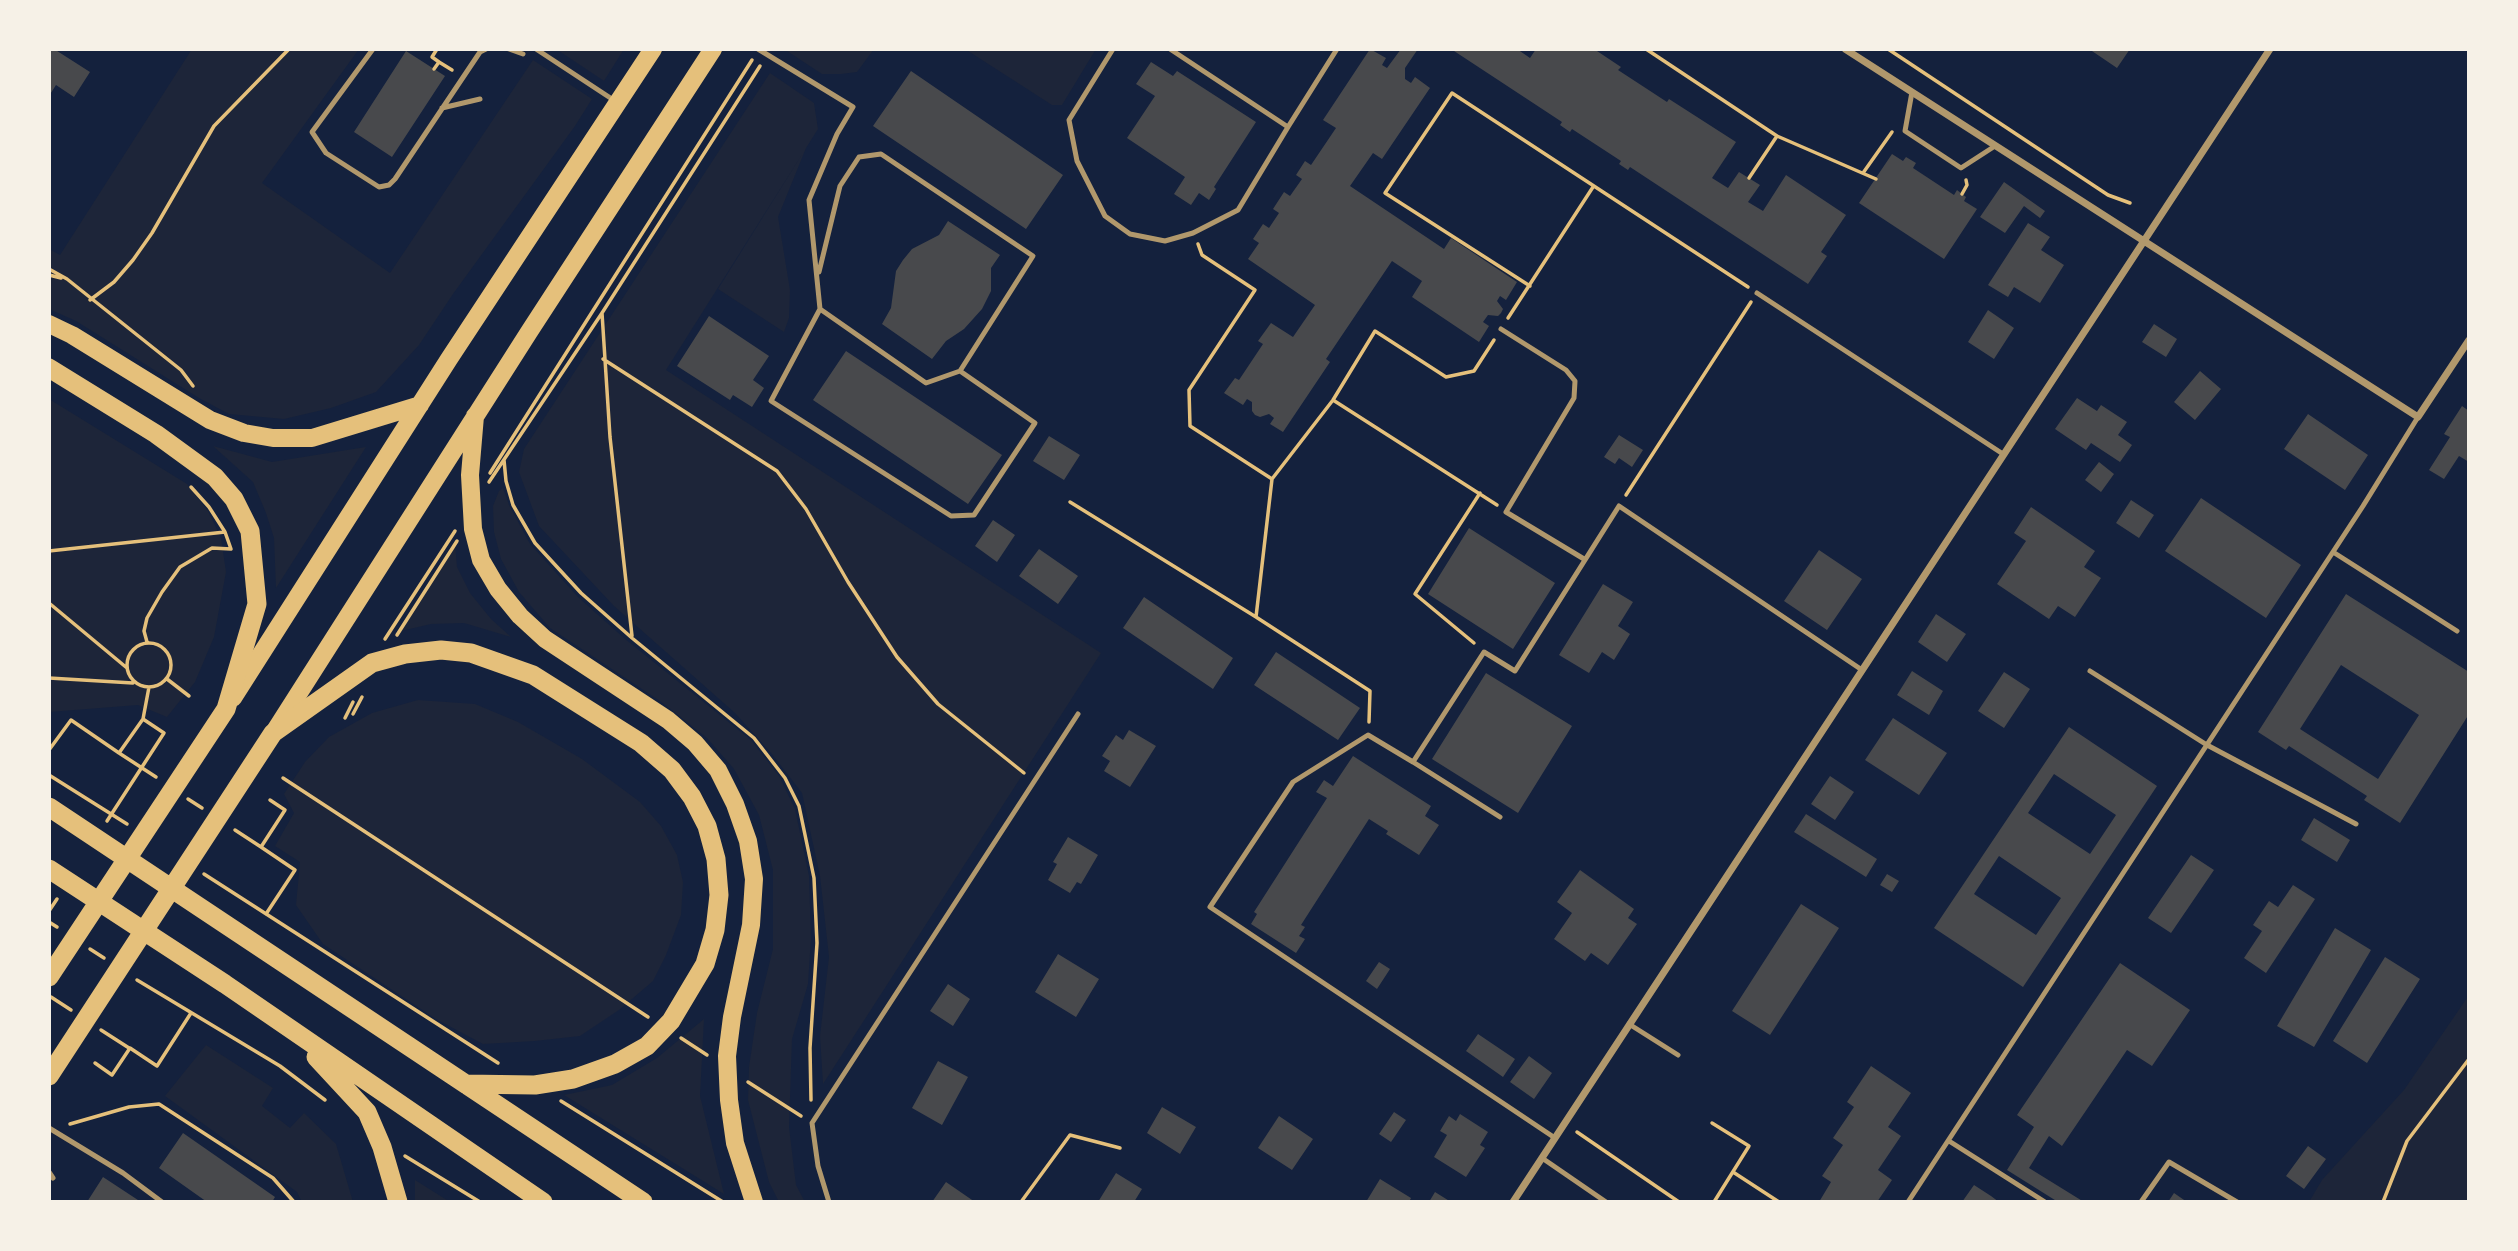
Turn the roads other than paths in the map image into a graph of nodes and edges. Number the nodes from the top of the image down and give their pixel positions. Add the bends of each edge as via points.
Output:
1 (373, 49) edge
2 (486, 49) edge
3 (509, 49) edge
4 (536, 49) edge
5 (653, 49) edge
6 (713, 49) edge
7 (758, 49) edge
8 (1113, 49) edge
9 (1170, 49) edge
10 (1337, 49) edge
11 (1845, 49) edge
12 (2270, 49) edge
13 (523, 54) dead end
14 (1912, 92) junction
15 (480, 99) dead end
16 (618, 102) junction
17 (442, 108) junction
18 (1289, 127) junction
19 (1995, 146) junction
20 (2144, 242) junction
21 (818, 277) junction
22 (1757, 293) road end
23 (820, 309) junction
24 (49, 324) edge
25 (1502, 328) road end
26 (2469, 340) edge
27 (49, 368) edge
28 (960, 371) junction
29 (420, 405) junction
30 (475, 416) junction
31 (2418, 417) junction
32 (2003, 454) junction
33 (2333, 552) junction
34 (1584, 559) junction
35 (2457, 631) dead end
36 (1862, 670) junction
37 (2090, 671) dead end
38 (226, 709) junction
39 (1078, 714) dead end
40 (273, 733) junction
41 (2207, 745) junction
42 (1413, 762) junction
43 (49, 807) edge
44 (1500, 817) dead end
45 (2356, 824) dead end
46 (49, 869) edge
47 (49, 977) edge
48 (272, 1016) junction
49 (1629, 1024) junction
50 (1678, 1055) dead end
51 (49, 1076) edge
52 (465, 1084) junction
53 (50, 1129) edge
54 (1555, 1138) junction
55 (1949, 1141) junction
56 (1542, 1158) junction
57 (162, 1202) edge
58 (398, 1202) edge
59 (543, 1202) edge
60 (643, 1202) edge
61 (754, 1202) edge
62 (829, 1202) edge
63 (1513, 1202) edge
64 (1606, 1202) edge
65 (1909, 1202) edge
66 (2045, 1202) edge
67 (2141, 1202) edge
68 (2237, 1202) edge

1 - 17 lane via 312,132 326,153 374,185 389,185
2 - 17 lane
3 - 13 lane
4 - 16 lane
5 - 16 main road
6 - 30 main road
7 - 21 lane via 853,107 809,200
8 - 18 lane via 1069,120 1077,161 1105,216 1130,234 1165,241 1193,233 1238,210
9 - 18 lane
10 - 18 lane
11 - 14 street
12 - 20 street
14 - 19 street
14 - 19 lane via 1905,131 1961,168
15 - 17 lane
16 - 29 main road
19 - 20 street
20 - 31 street
20 - 32 street
21 - 23 lane
21 - 28 lane via 840,186 859,157 881,154 1034,256
22 - 32 lane
23 - 28 lane via 926,383
23 - 28 lane via 771,401 951,516 974,515 1035,423
24 - 29 main road via 210,421 244,433 312,438
25 - 34 lane via 1566,370 1575,381 1574,398 1506,512
26 - 31 street
27 - 38 highway via 156,434 215,477 234,499 250,531 257,604
29 - 38 main road
30 - 40 main road
30 - 61 main road via 472,512 481,560 498,589 545,639 668,720 695,743 736,804 754,879 751,925 729,1043 729,1100 735,1143
31 - 33 lane
32 - 36 street
33 - 35 lane
33 - 41 lane
34 - 36 lane via 1619,506
34 - 42 lane via 1515,671 1485,652
36 - 49 street
37 - 41 lane
38 - 47 highway
39 - 62 lane via 811,1123
40 - 51 highway
40 - 52 highway via 381,653 471,653 533,675 641,743 672,770 692,797 707,826 719,895 705,964 671,1021 647,1046 573,1079 535,1085
41 - 45 lane
41 - 55 lane
42 - 44 lane
42 - 54 lane via 1368,735 1293,782 1210,907
43 - 52 highway
46 - 48 highway
48 - 58 highway via 367,1112
48 - 59 highway
49 - 50 lane
49 - 54 street
52 - 60 highway
53 - 57 lane
54 - 56 street
55 - 65 lane
55 - 66 lane
56 - 63 street
56 - 64 lane
67 - 68 lane via 2169,1162

